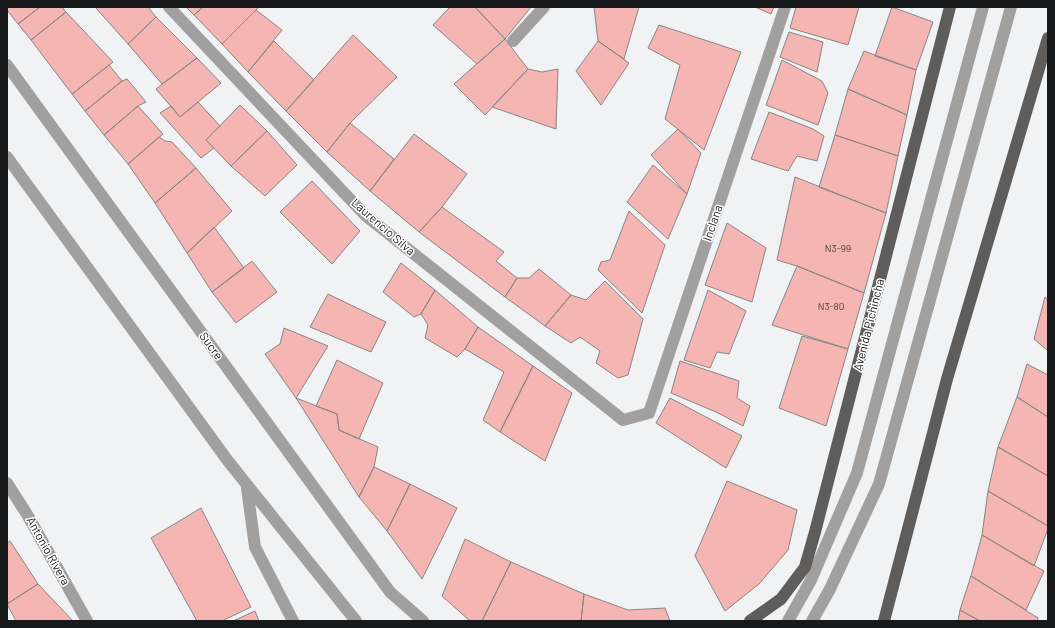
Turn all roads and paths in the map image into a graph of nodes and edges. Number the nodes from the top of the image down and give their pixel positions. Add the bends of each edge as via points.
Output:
1 (169, 7) edge
2 (544, 7) edge
3 (785, 7) edge
4 (950, 7) edge
5 (983, 7) edge
6 (1012, 7) edge
7 (1048, 38) edge
8 (513, 41) dead end
9 (7, 65) edge
10 (7, 157) edge
11 (623, 420) joint
12 (7, 482) edge
13 (247, 487) junction
14 (87, 621) edge
15 (293, 621) edge
16 (356, 621) edge
17 (422, 621) edge
18 (750, 621) edge
19 (788, 621) edge
20 (812, 621) edge
21 (884, 621) edge

1 - 11 street, Laurencio Silva via 365,214
2 - 8 street
3 - 11 street, Inclana via 649,413
4 - 18 main road, Avenida Pichincha via 804,567 781,599
5 - 19 street via 857,473 810,580
6 - 20 street via 879,484 830,589
7 - 21 main road via 948,379
9 - 17 street, Sucre via 390,592
10 - 13 street
12 - 14 street, Antonio Rivera
13 - 15 street via 255,547
13 - 16 street

